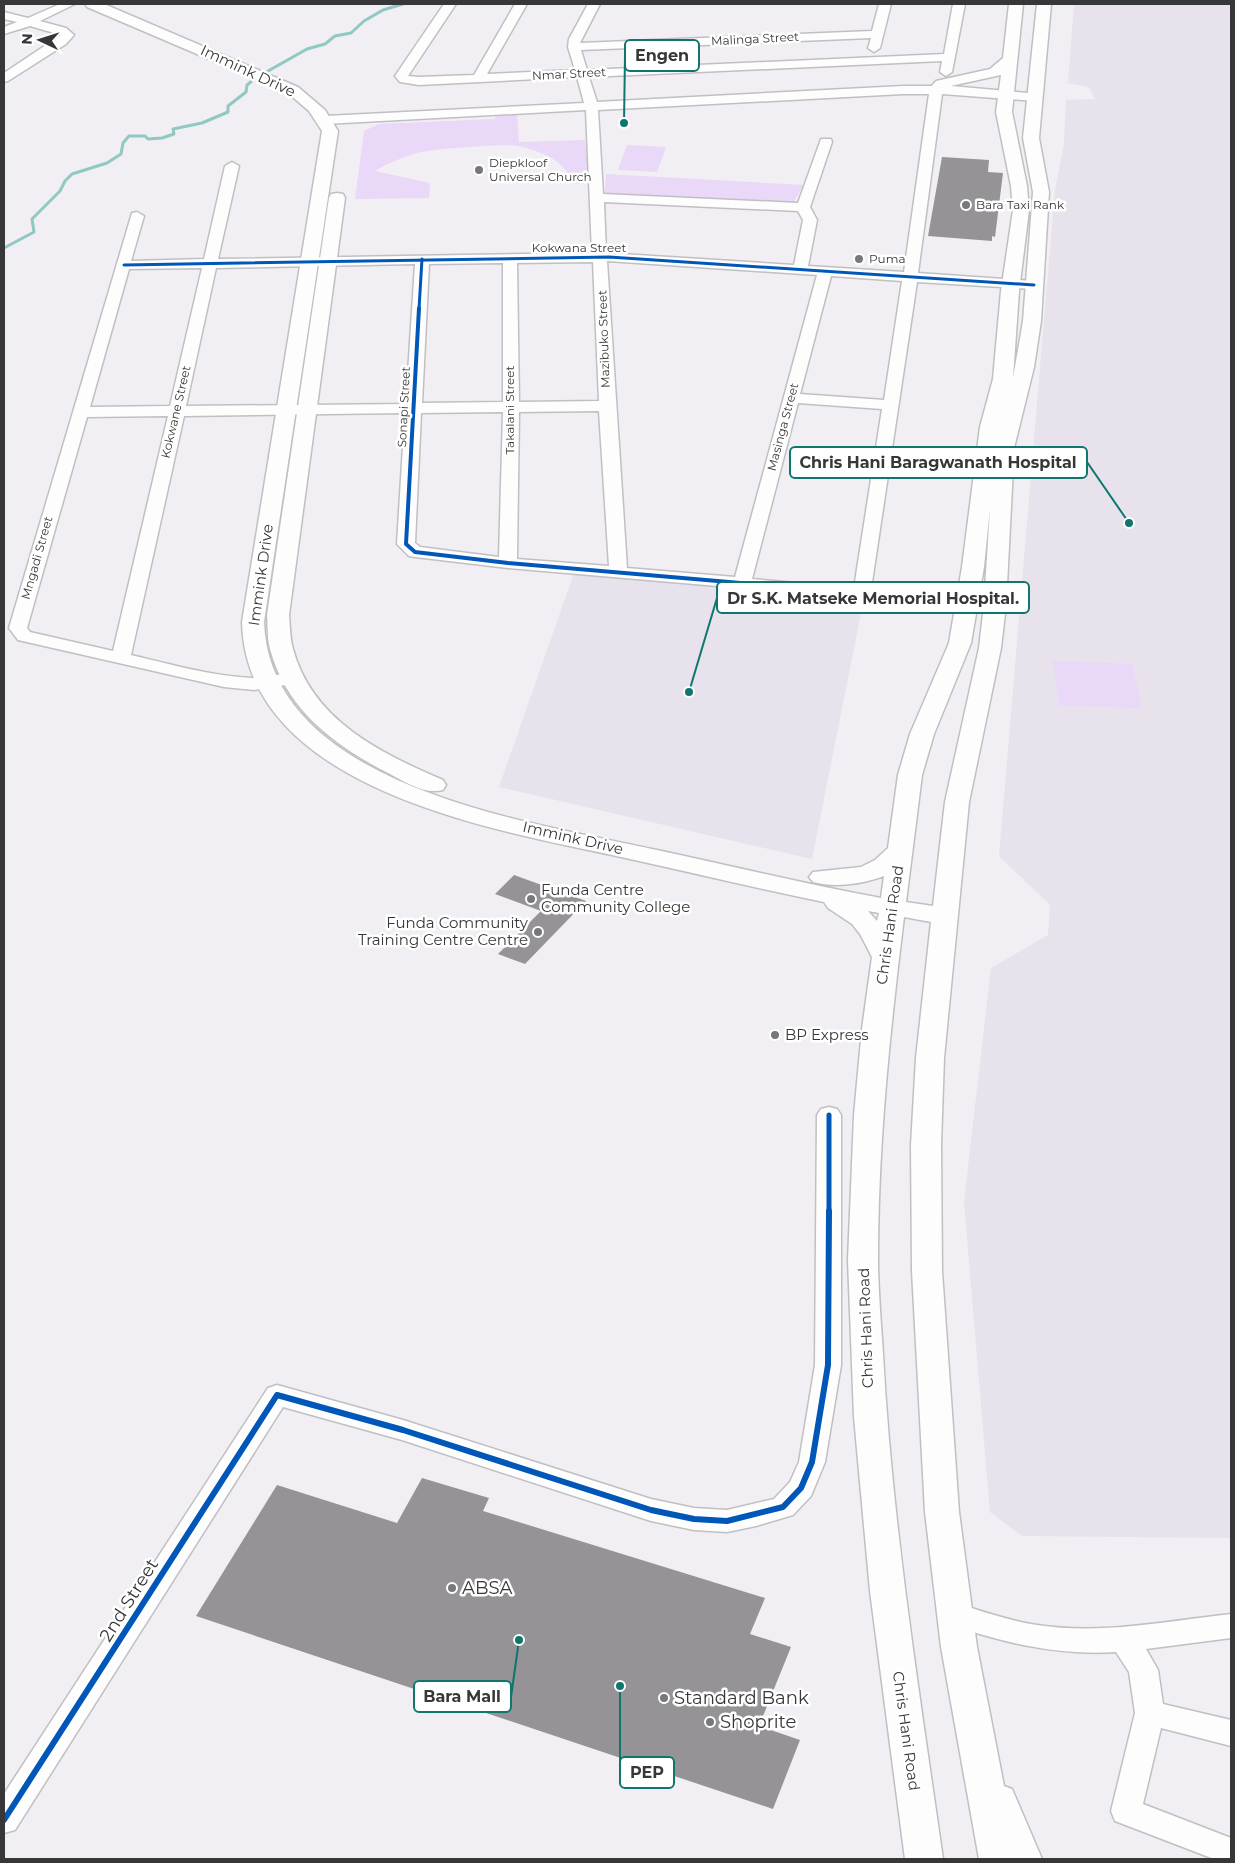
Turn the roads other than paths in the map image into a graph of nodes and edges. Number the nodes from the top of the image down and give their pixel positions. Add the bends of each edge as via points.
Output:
1 (68, 4) edge
2 (92, 4) edge
3 (113, 4) edge
4 (450, 4) edge
5 (521, 4) edge
6 (594, 4) edge
7 (885, 4) edge
8 (959, 4) edge
9 (1016, 4) edge
10 (1044, 4) edge
11 (4, 16) edge
12 (30, 22) junction
13 (4, 31) edge
14 (876, 34) junction
15 (574, 48) junction
16 (947, 57) junction
17 (871, 60) junction
18 (1008, 61) junction
19 (243, 62) junction
20 (946, 72) dead end
21 (582, 73) junction
22 (5, 76) edge
23 (480, 78) junction
24 (936, 90) junction
25 (1005, 92) junction
26 (1035, 94) junction
27 (592, 107) junction
28 (337, 124) junction
29 (826, 142) dead end
30 (232, 166) dead end
31 (339, 182) dead end
32 (598, 198) junction
33 (803, 207) junction
34 (137, 216) dead end
35 (1036, 249) junction
36 (600, 257) junction
37 (510, 258) junction
38 (422, 259) junction
39 (309, 261) junction
40 (329, 261) junction
41 (210, 263) junction
42 (124, 265) junction
43 (800, 269) junction
44 (824, 271) junction
45 (910, 277) junction
46 (1010, 284) junction
47 (1034, 286) junction
48 (791, 398) junction
49 (890, 405) junction
50 (511, 406) junction
51 (607, 406) junction
52 (415, 408) junction
53 (297, 410) junction
54 (176, 411) junction
55 (80, 412) junction
56 (508, 563) junction
57 (618, 571) junction
58 (742, 582) junction
59 (862, 592) junction
60 (968, 602) junction
61 (995, 605) junction
62 (121, 658) junction
63 (291, 679) junction
64 (267, 683) junction
65 (901, 848) junction
66 (820, 886) junction
67 (893, 901) junction
68 (946, 909) junction
69 (886, 958) junction
70 (829, 1115) dead end
71 (955, 1614) junction
72 (1231, 1626) edge
73 (1124, 1640) junction
74 (1150, 1713) junction
75 (1231, 1733) edge
76 (983, 1771) junction
77 (4, 1820) edge
78 (1231, 1852) edge
79 (921, 1855) edge
80 (998, 1859) edge
81 (1023, 1859) edge

1 - 12 street
2 - 19 main road, Immink Drive
3 - 19 main road, Immink Drive
4 - 23 street, Nmar Street via 402,78 411,81
5 - 23 street via 481,71
6 - 15 street
7 - 14 street
8 - 16 street
9 - 18 main road, Chris Hani Road
10 - 26 main road
11 - 12 street
12 - 13 street
12 - 22 street via 68,35
14 - 15 street, Malinga Street
14 - 17 street
15 - 21 street, Mazibuko Street
16 - 17 street, Nmar Street
16 - 20 street
17 - 21 street, Nmar Street
18 - 24 main road via 995,72 948,82
18 - 25 main road, Chris Hani Road
19 - 28 main road, Immink Drive via 268,73
21 - 23 street, Nmar Street
21 - 27 street, Mazibuko Street
24 - 25 street
24 - 27 street
24 - 45 street
25 - 26 street
25 - 46 main road, Chris Hani Road via 1004,112 1021,202
26 - 35 main road via 1031,138 1041,192
27 - 28 street
27 - 32 street, Mazibuko Street
28 - 39 main road, Immink Drive via 330,131
29 - 33 street
30 - 41 street, Kokwane Street
31 - 40 main road, Immink Drive
32 - 33 street
32 - 36 street, Mazibuko Street
33 - 43 street via 810,220
34 - 42 street, Mngadi Street
35 - 46 main road via 1026,279
35 - 47 main road
36 - 37 street, Kokwana Street
36 - 43 street, Kokwana Street
36 - 51 street, Mazibuko Street
37 - 38 street, Kokwana Street
37 - 50 street, Takalani Street
38 - 40 street, Kokwana Street
38 - 52 street, Sonapi Street
39 - 40 street, Kokwana Street
39 - 41 street, Kokwana Street
39 - 53 main road, Immink Drive
40 - 53 main road, Immink Drive
41 - 42 street, Kokwana Street
41 - 54 street, Kokwane Street
42 - 55 street, Mngadi Street
43 - 44 street, Kokwana Street
44 - 45 street, Kokwana Street
44 - 48 street, Masinga Street
45 - 46 street, Kokwana Street
45 - 49 street
46 - 47 street, Kokwana Street
46 - 60 main road, Chris Hani Road via 1003,379 990,427
47 - 61 main road via 1025,367 1004,448
48 - 49 street
48 - 58 street, Masinga Street
49 - 59 street
50 - 51 street
50 - 52 street
50 - 56 street, Takalani Street
51 - 57 street, Mazibuko Street
52 - 53 street
52 - 56 street, Sonapi Street via 407,546 415,552
53 - 54 street
53 - 63 main road, Immink Drive via 278,615 279,643
53 - 64 main road, Immink Drive via 253,622 254,647
54 - 55 street
54 - 62 street, Kokwane Street
55 - 62 street, Mngadi Street via 18,628 24,636
56 - 57 street
57 - 58 street
58 - 59 street
59 - 60 street
60 - 61 street
60 - 65 main road, Chris Hani Road via 960,643 922,734 912,767
61 - 68 main road via 990,648 957,802
62 - 64 street, Mngadi Street via 224,681
63 - 64 street, Mngadi Street
63 - 66 main road, Immink Drive via 315,711 353,743 381,761 441,787
64 - 66 main road, Immink Drive via 288,714 321,745 358,770 423,800 523,827
65 - 66 main road via 887,865 879,869
65 - 67 main road, Chris Hani Road
66 - 67 main road, Immink Drive
66 - 69 main road via 854,911 868,926
67 - 68 main road, Immink Drive
67 - 69 main road, Chris Hani Road
68 - 71 main road via 930,1067 926,1145 927,1271 942,1512
69 - 79 main road, Chris Hani Road via 868,1115 863,1260 870,1417 887,1592
70 - 77 street, 2nd Street via 828,1365 812,1462 801,1488 783,1506 727,1521 694,1519 651,1510 403,1430 277,1394
71 - 73 street via 1037,1637
71 - 76 main road via 958,1648
72 - 73 street
73 - 74 street via 1143,1670
74 - 75 street
74 - 78 street via 1126,1811
76 - 80 main road
76 - 81 main road via 1002,1806

